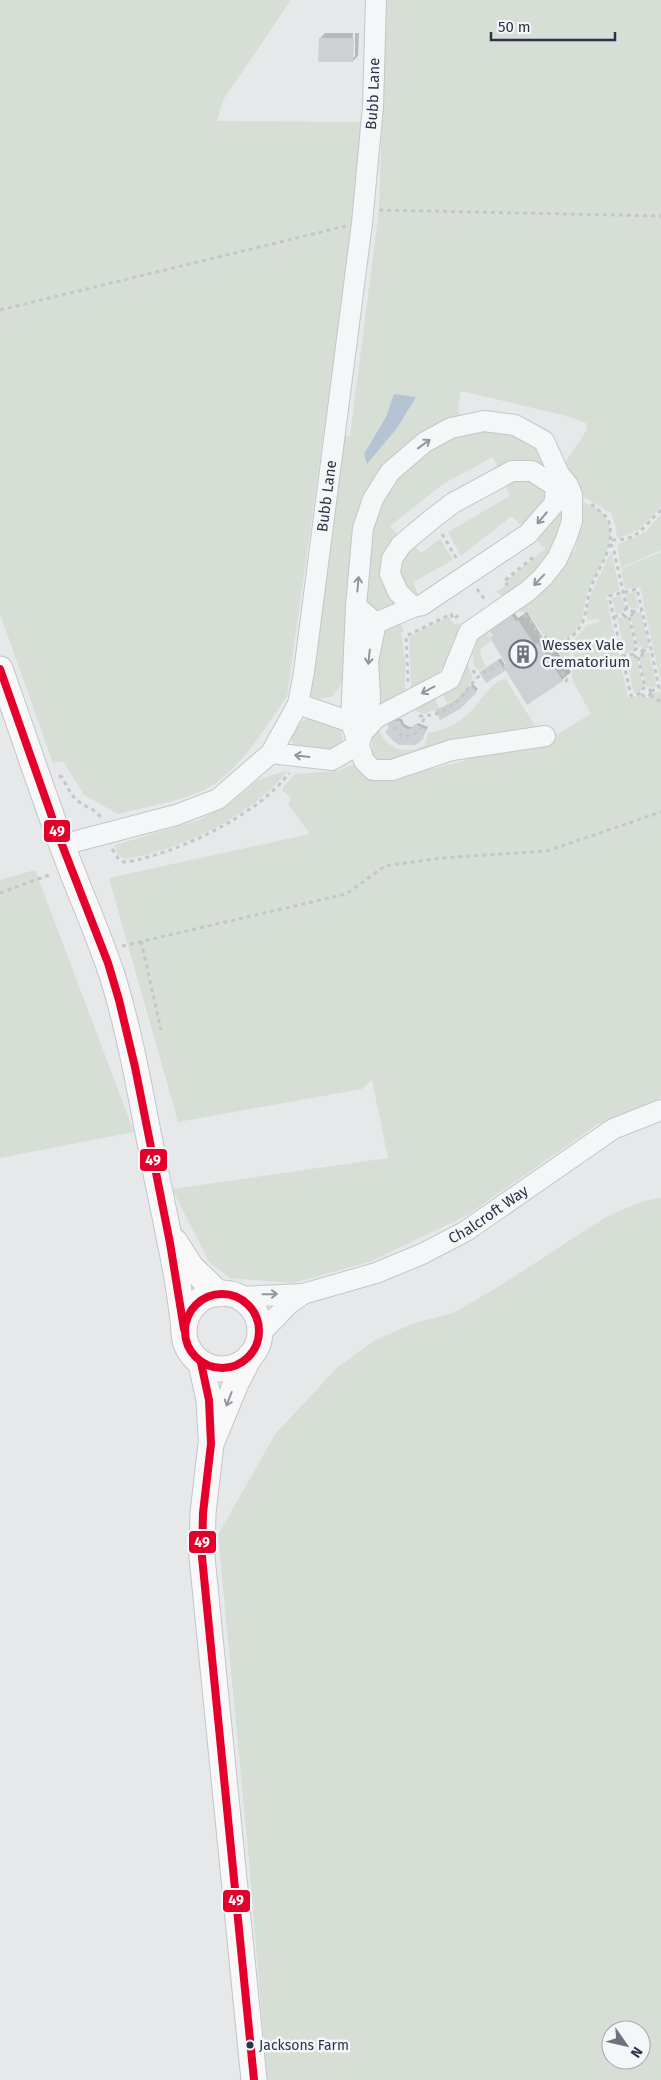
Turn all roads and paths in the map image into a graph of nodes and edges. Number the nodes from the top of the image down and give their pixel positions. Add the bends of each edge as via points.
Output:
1 (376, 0) edge
2 (661, 216) edge
3 (362, 223) junction
4 (0, 310) edge
5 (558, 481) junction
6 (661, 510) edge
7 (612, 540) dead end
8 (610, 544) dead end
9 (623, 592) junction
10 (356, 606) junction
11 (413, 607) junction
12 (627, 609) junction
13 (642, 610) junction
14 (632, 612) junction
15 (624, 614) junction
16 (614, 617) junction
17 (629, 617) junction
18 (376, 624) junction
19 (636, 649) junction
20 (652, 649) junction
21 (550, 651) dead end
22 (642, 652) junction
23 (634, 654) junction
24 (622, 656) junction
25 (638, 657) junction
26 (0, 669) edge
27 (563, 684) dead end
28 (646, 688) junction
29 (642, 693) junction
30 (650, 693) junction
31 (661, 702) edge
32 (298, 704) junction
33 (425, 716) dead end
34 (393, 722) dead end
35 (358, 732) junction
36 (545, 736) dead end
37 (271, 752) junction
38 (661, 812) edge
39 (66, 854) junction
40 (0, 893) edge
41 (141, 941) junction
42 (104, 951) junction
43 (161, 1030) dead end
44 (661, 1110) edge
45 (170, 1234) junction
46 (303, 1294) junction
47 (228, 1295) junction
48 (184, 1329) junction
49 (255, 1346) junction
50 (201, 1363) junction
51 (211, 1444) junction
52 (254, 2080) edge

1 - 3 street, Bubb Lane via 373,106
2 - 3 path via 379,210
3 - 4 path
3 - 32 street, Bubb Lane
10 -> 5 street via 363,528 373,500 390,472 425,442 451,428 484,421 515,424 544,441
5 -> 11 street via 554,504 528,534 422,606
5 - 11 street via 532,471 512,471 432,518 401,545 392,560 390,574 398,592
5 -> 35 street via 568,485 572,495 572,521 552,565 528,591 470,632 450,678 376,718
6 - 7 path via 640,533 629,539
8 - 9 path
9 - 12 path
9 - 13 path via 637,589
9 - 16 path via 609,596
10 - 18 street
10 - 35 street
11 - 18 street
12 - 14 path
12 - 15 path
13 - 14 path
13 - 20 path
14 - 17 path
15 - 16 path
15 - 17 path
16 - 24 path
17 - 19 path
18 -> 35 street via 368,660 370,697
19 - 22 path
19 - 23 path
20 - 22 path
20 - 30 path via 660,688
21 - 27 path via 567,680
22 - 25 path
23 - 24 path
23 - 25 path
24 - 29 path via 631,696
25 - 28 path
26 - 39 main road
28 - 29 path
28 - 30 path
29 - 30 path via 646,696
30 - 31 path
32 - 35 street
32 - 37 street, Bubb Lane
33 - 34 path via 420,729 408,737 399,733
35 - 36 street via 364,761 373,770 392,770 452,750
35 -> 37 street via 332,760
37 - 39 street, Bubb Lane via 218,799
38 - 41 path via 547,851 441,858 385,866 346,894
39 - 40 path via 48,876
39 - 42 main road
41 - 42 path
41 - 43 path
42 - 45 main road via 125,1019
44 - 46 street, Chalcroft Way via 613,1129 473,1226 438,1246 376,1273
45 - 47 main road via 191,1268
45 - 48 main road
47 -> 46 street, Chalcroft Way
46 - 49 street, Chalcroft Way via 289,1304
47 - 48 main road via 208,1296 195,1305 186,1318
47 - 49 main road via 252,1308 259,1326
48 - 50 main road via 186,1344
49 - 50 main road via 237,1366 221,1369
49 -> 51 main road
50 - 51 main road via 209,1400
51 - 52 main road via 207,1462 202,1557

